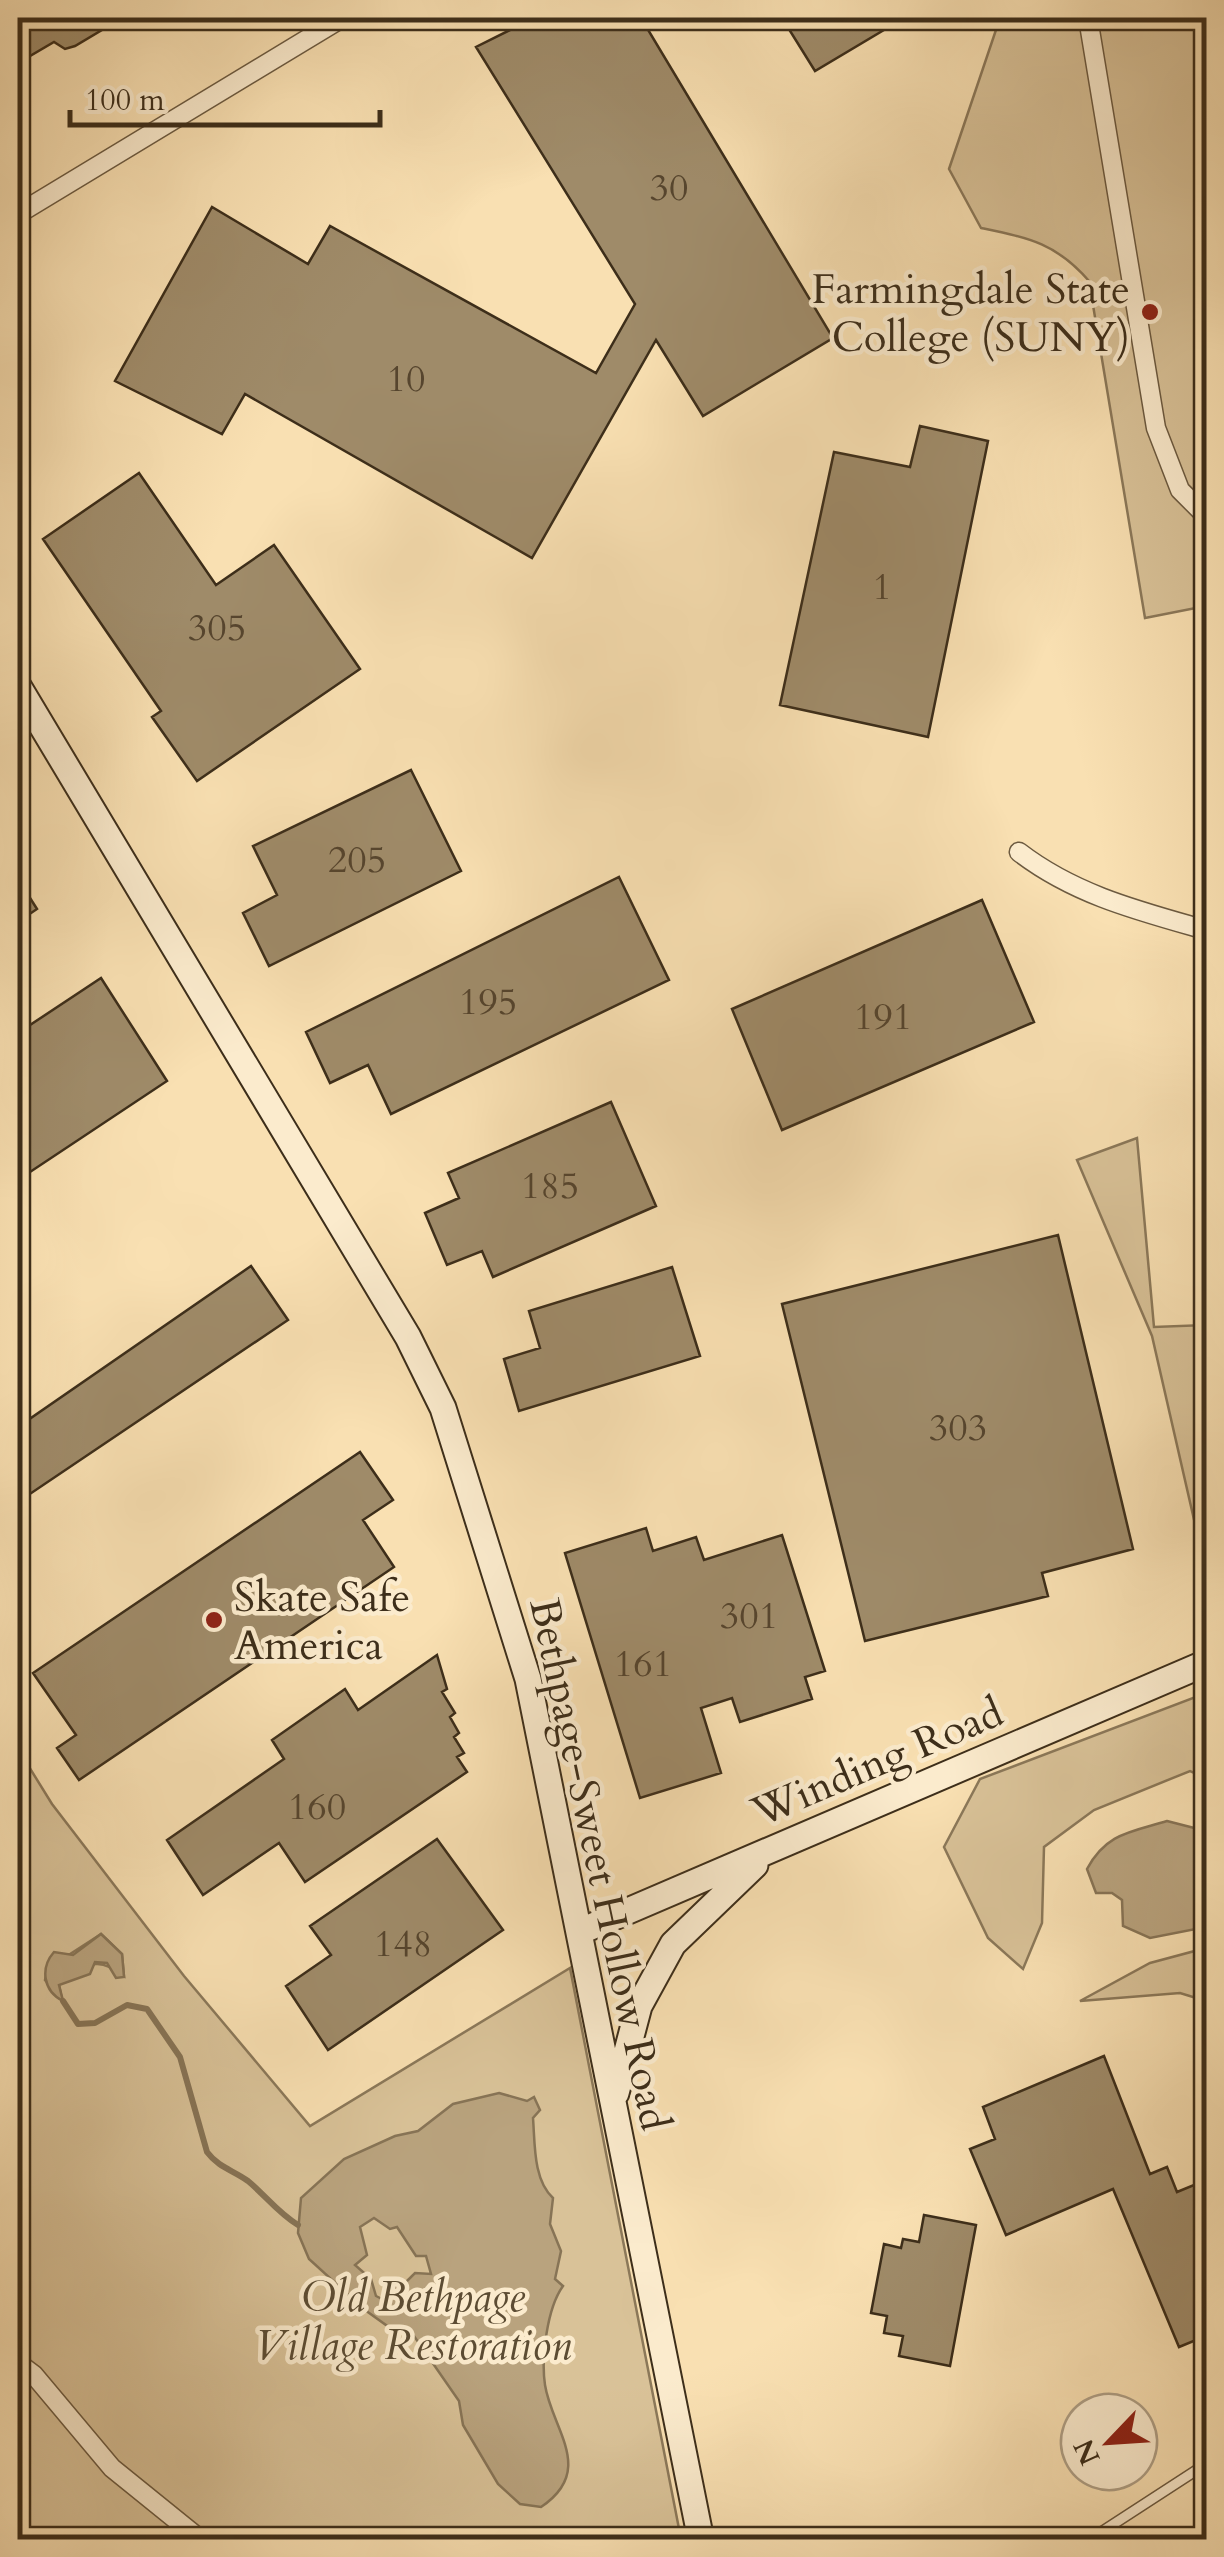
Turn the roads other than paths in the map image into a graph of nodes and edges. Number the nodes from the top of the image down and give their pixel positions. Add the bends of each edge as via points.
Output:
1 (342, 18) edge
2 (1088, 18) edge
3 (18, 214) edge
4 (1206, 516) edge
5 (18, 686) edge
6 (1019, 852) dead end
7 (1206, 930) edge
8 (1206, 1663) edge
9 (770, 1850) junction
10 (579, 1932) junction
11 (613, 2103) junction
12 (18, 2362) edge
13 (1206, 2464) edge
14 (200, 2540) edge
15 (701, 2540) edge
16 (1088, 2540) edge

1 - 3 street
2 - 4 street via 1156,428 1180,490
5 - 10 main road, Bethpage-Sweet Hollow Road via 418,1353 443,1408 528,1680
6 - 7 street via 1103,900
8 - 9 main road, Winding Road
9 - 10 main road, Winding Road
9 - 11 main road via 673,1944 638,2006
10 - 11 main road, Bethpage-Sweet Hollow Road
11 - 15 main road, Bethpage-Sweet Hollow Road
12 - 14 street via 112,2468
13 - 16 lane

